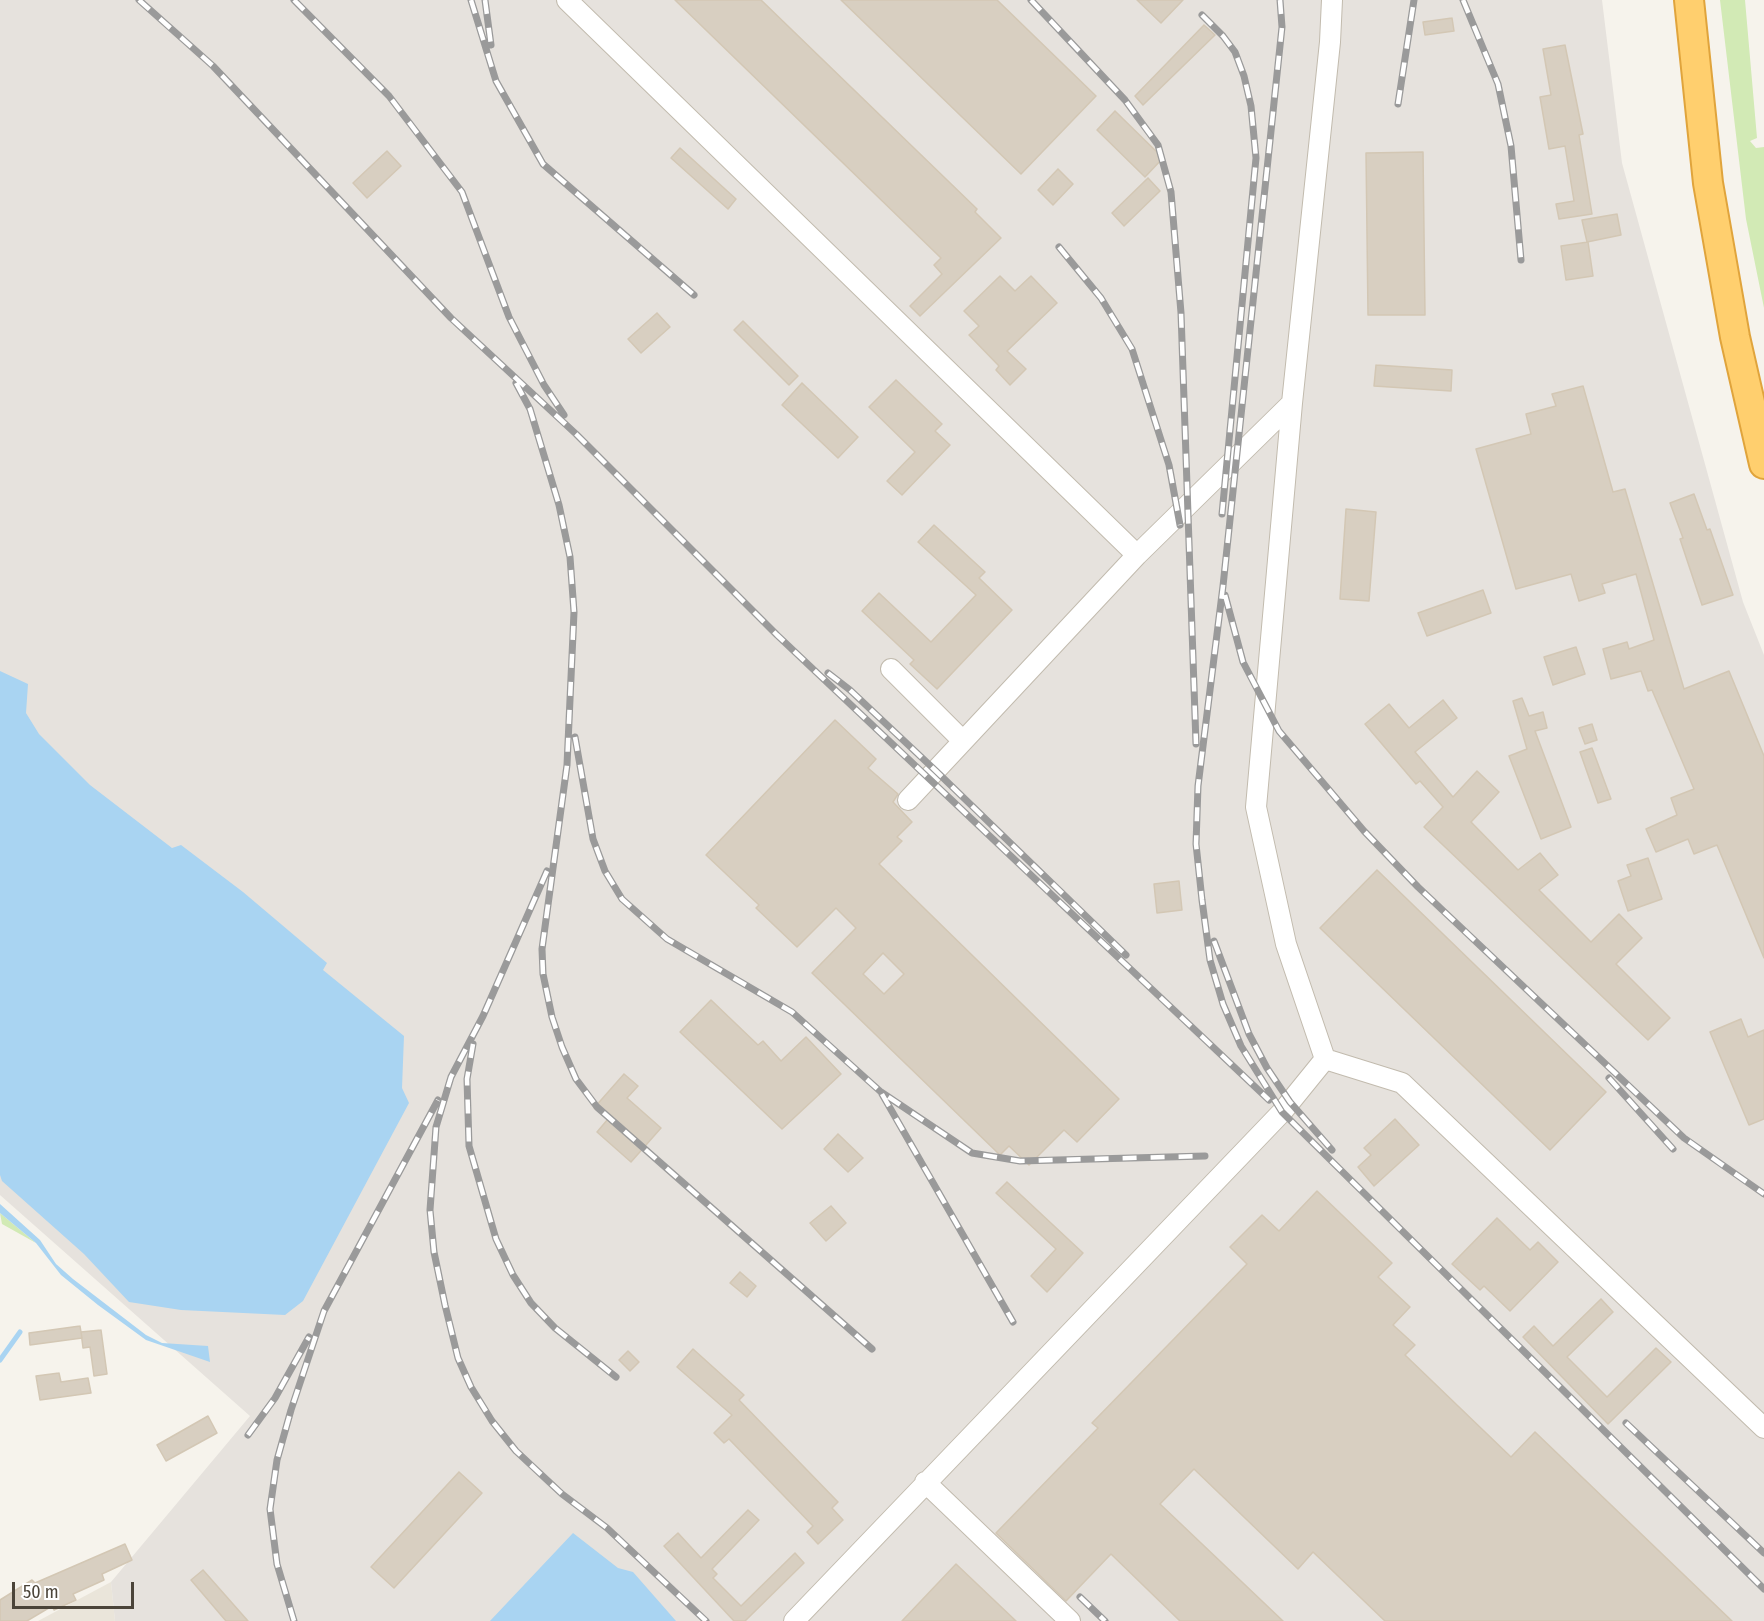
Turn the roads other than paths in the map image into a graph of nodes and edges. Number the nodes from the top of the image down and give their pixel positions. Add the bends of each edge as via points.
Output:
1 (567, 0) edge
2 (1332, 0) edge
3 (1689, 0) edge
4 (1292, 403) junction
5 (1764, 464) edge
6 (1137, 555) junction
7 (891, 669) dead end
8 (963, 741) junction
9 (908, 800) dead end
10 (1325, 1059) junction
11 (1764, 1428) edge
12 (925, 1482) junction
13 (794, 1621) edge
14 (1070, 1621) edge

1 - 6 lane
2 - 4 lane
3 - 5 highway via 1708,183
4 - 6 lane
4 - 10 lane via 1256,807 1286,944
6 - 8 lane
7 - 8 lane
8 - 9 lane
10 - 11 lane via 1402,1083
10 - 12 lane via 1282,1112
12 - 13 lane
12 - 14 lane

